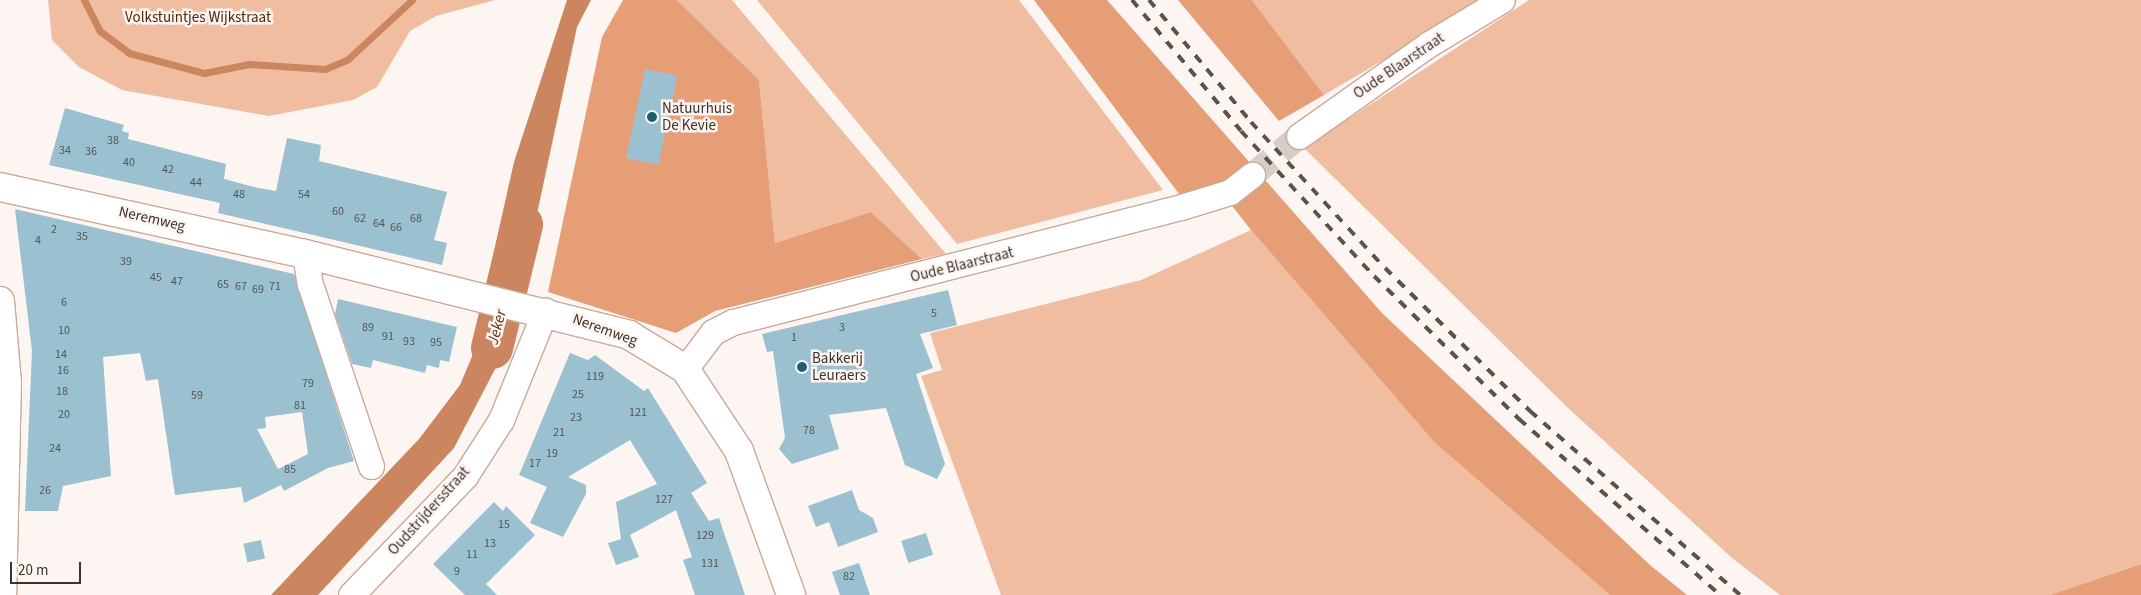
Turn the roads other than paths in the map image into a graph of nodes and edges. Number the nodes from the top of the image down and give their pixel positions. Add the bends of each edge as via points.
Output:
1 (1502, 0) edge
2 (1298, 136) tunnel mouth
3 (1252, 175) tunnel mouth
4 (0, 187) edge
5 (304, 254) junction
6 (0, 301) edge
7 (534, 308) junction
8 (685, 369) junction
9 (371, 466) dead end
10 (2, 595) edge
11 (351, 595) edge
12 (791, 595) edge

1 - 2 street, Oude Blaarstraat via 1429,44
3 - 8 street, Oude Blaarstraat via 1230,192 1181,206 733,322 714,332
4 - 5 street, Neremweg
5 - 7 street, Neremweg
5 - 9 street via 310,284
6 - 10 street via 7,382
7 - 8 street, Neremweg via 629,335
7 - 11 street, Oudstrijdersstraat via 501,420 465,476
8 - 12 street, Neremweg via 739,451

